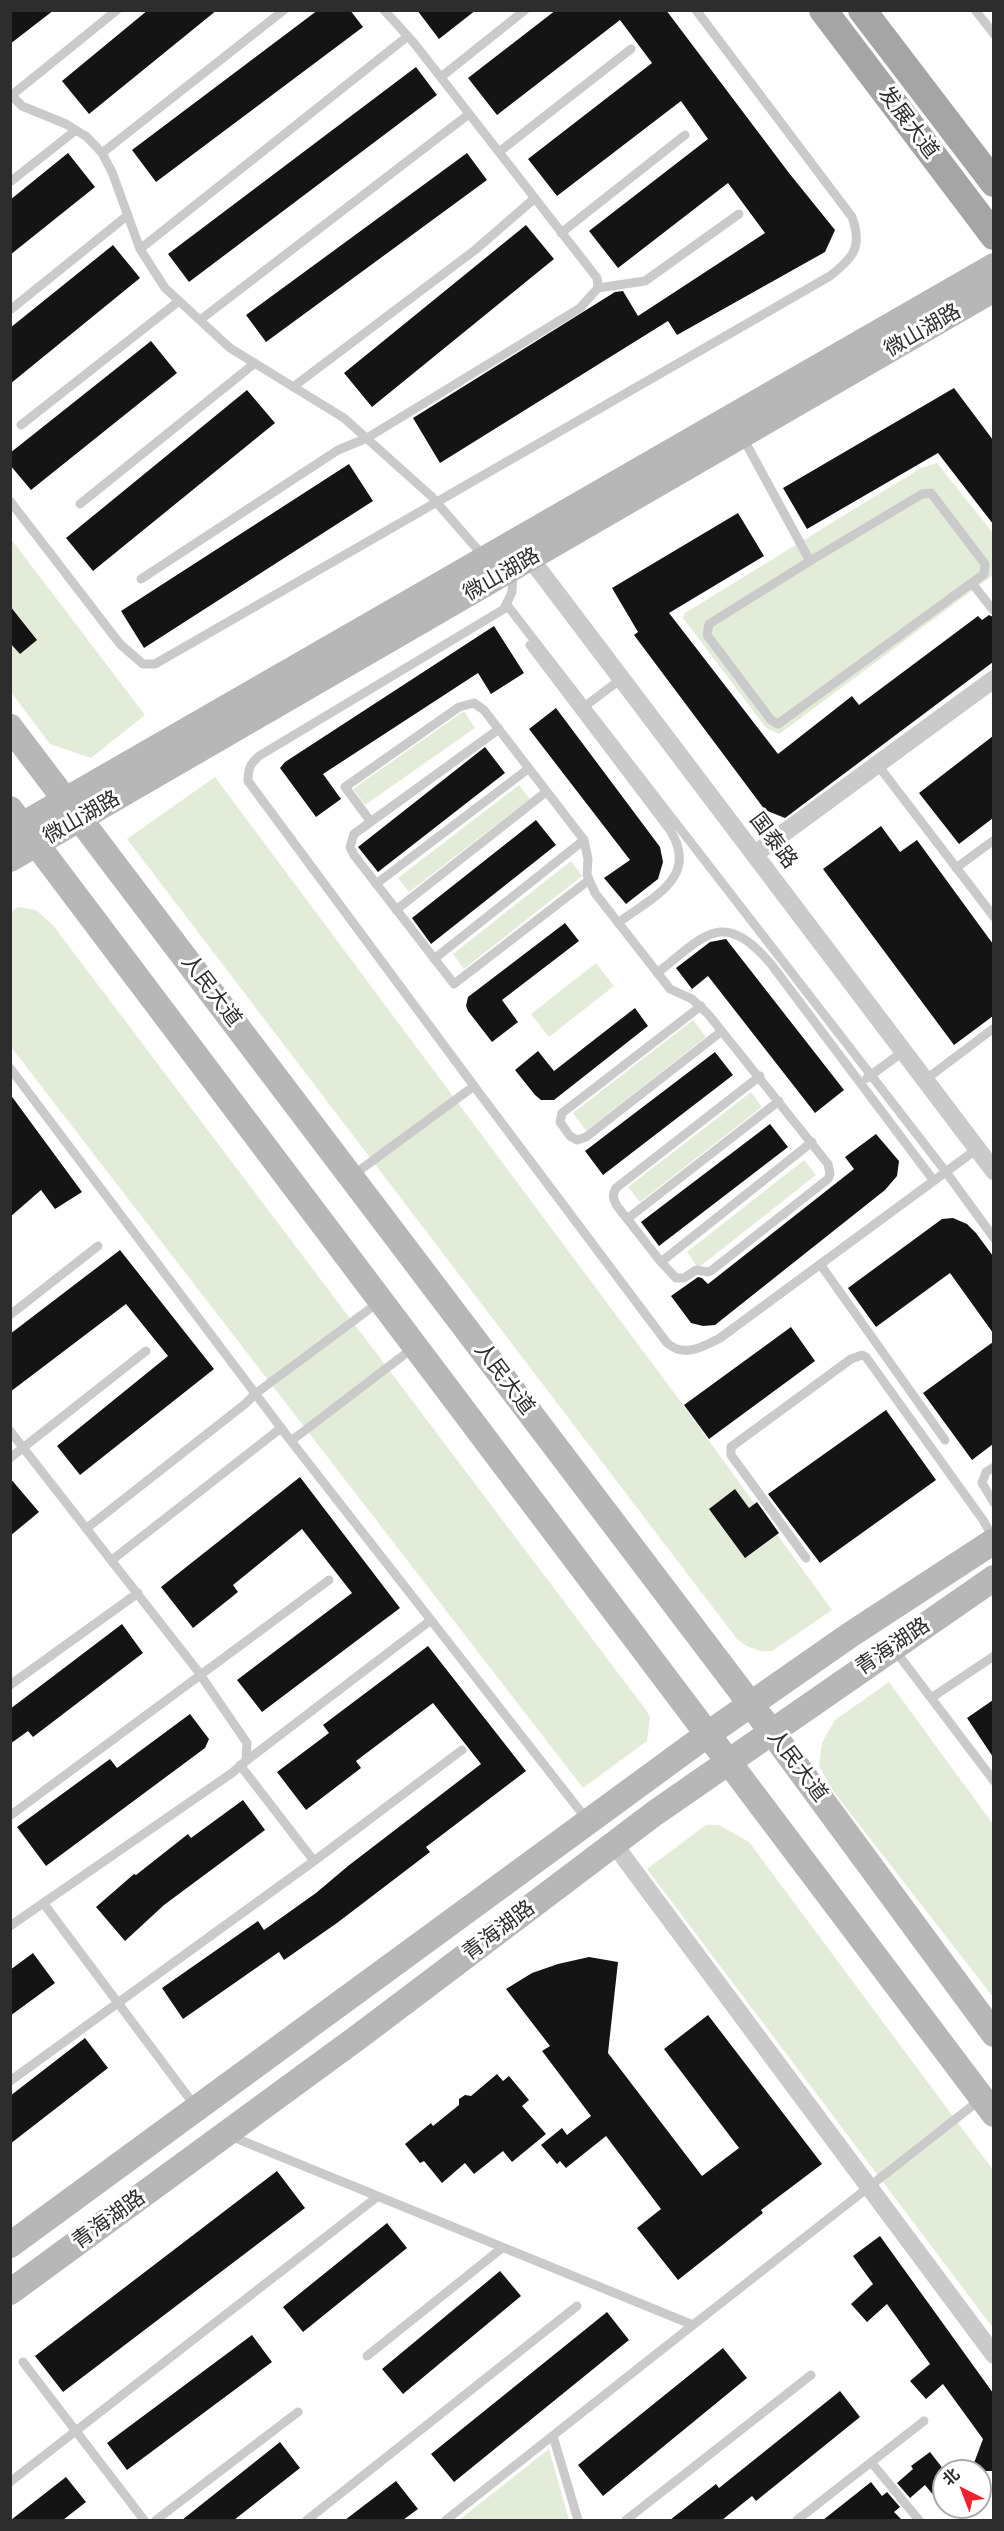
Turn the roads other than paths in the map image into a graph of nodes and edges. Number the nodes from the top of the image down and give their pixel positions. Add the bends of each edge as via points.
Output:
1 (117, 10) edge
2 (284, 10) edge
3 (384, 10) edge
4 (525, 10) edge
5 (696, 10) edge
6 (823, 10) edge
7 (862, 10) edge
8 (975, 10) edge
9 (993, 34) edge
10 (408, 36) junction
11 (631, 49) dead end
12 (441, 77) junction
13 (11, 94) edge
14 (470, 114) junction
15 (75, 130) junction
16 (685, 135) dead end
17 (499, 152) junction
18 (102, 153) junction
19 (10, 182) edge
20 (993, 183) edge
21 (535, 198) junction
22 (739, 214) dead end
23 (128, 215) junction
24 (561, 233) junction
25 (993, 236) edge
26 (140, 249) junction
27 (993, 266) edge
28 (598, 288) junction
29 (993, 289) edge
30 (179, 301) junction
31 (10, 310) edge
32 (200, 320) junction
33 (255, 363) junction
34 (293, 387) junction
35 (21, 425) dead end
36 (742, 436) junction
37 (367, 438) junction
38 (10, 501) edge
39 (437, 502) junction
40 (80, 504) dead end
41 (508, 561) junction
42 (810, 561) junction
43 (141, 579) dead end
44 (972, 583) junction
45 (505, 607) junction
46 (993, 610) edge
47 (621, 679) junction
48 (993, 680) edge
49 (582, 709) junction
50 (10, 727) edge
51 (498, 729) junction
52 (877, 764) junction
53 (528, 769) junction
54 (546, 792) junction
55 (73, 810) junction
56 (371, 822) junction
57 (20, 827) edge
58 (584, 840) junction
59 (993, 840) edge
60 (755, 854) junction
61 (10, 859) edge
62 (956, 868) junction
63 (589, 880) junction
64 (376, 884) junction
65 (396, 910) junction
66 (993, 916) edge
67 (618, 923) junction
68 (434, 959) junction
69 (657, 973) junction
70 (701, 1006) junction
71 (993, 1028) edge
72 (722, 1031) junction
73 (904, 1051) junction
74 (10, 1068) edge
75 (759, 1076) junction
76 (870, 1076) junction
77 (925, 1080) junction
78 (861, 1083) junction
79 (474, 1086) junction
80 (779, 1101) junction
81 (812, 1142) junction
82 (977, 1149) junction
83 (993, 1171) edge
84 (946, 1172) junction
85 (351, 1176) junction
86 (934, 1180) junction
87 (627, 1219) junction
88 (993, 1238) edge
89 (98, 1246) dead end
90 (661, 1262) junction
91 (820, 1264) junction
92 (381, 1300) junction
93 (10, 1315) edge
94 (415, 1346) junction
95 (146, 1352) dead end
96 (255, 1394) junction
97 (281, 1428) junction
98 (10, 1431) edge
99 (945, 1440) dead end
100 (291, 1441) junction
101 (24, 1448) junction
102 (10, 1458) edge
103 (993, 1467) edge
104 (993, 1503) edge
105 (87, 1528) junction
106 (993, 1540) edge
107 (806, 1558) dead end
108 (112, 1560) junction
109 (993, 1578) edge
110 (329, 1580) dead end
111 (138, 1593) junction
112 (431, 1620) junction
113 (893, 1647) junction
114 (993, 1656) edge
115 (201, 1675) junction
116 (10, 1685) edge
117 (931, 1698) junction
118 (750, 1704) junction
119 (771, 1731) junction
120 (708, 1734) junction
121 (462, 1750) dead end
122 (729, 1761) junction
123 (243, 1763) junction
124 (993, 1782) edge
125 (11, 1815) edge
126 (588, 1821) junction
127 (614, 1844) junction
128 (314, 1861) junction
129 (44, 1904) junction
130 (10, 1926) edge
131 (118, 2002) junction
132 (993, 2034) edge
133 (10, 2081) edge
134 (987, 2106) edge
135 (197, 2108) junction
136 (226, 2134) junction
137 (868, 2187) junction
138 (377, 2197) junction
139 (10, 2245) edge
140 (502, 2248) junction
141 (10, 2292) edge
142 (577, 2306) dead end
143 (693, 2325) junction
144 (993, 2355) edge
145 (367, 2356) dead end
146 (23, 2362) dead end
147 (811, 2375) dead end
148 (298, 2412) dead end
149 (924, 2421) dead end
150 (76, 2431) junction
151 (553, 2436) junction
152 (871, 2462) junction
153 (10, 2482) edge
154 (144, 2520) edge
155 (156, 2520) edge
156 (307, 2520) edge
157 (446, 2520) edge
158 (578, 2520) edge
159 (626, 2520) edge
160 (797, 2520) edge
161 (919, 2520) edge

1 - 13 lane
2 - 18 lane
3 - 10 lane
4 - 12 lane
5 - 39 lane via 852,217 857,233 849,260 830,276
6 - 25 main road, 发展大道
7 - 20 main road, 发展大道
8 - 9 lane
10 - 12 lane
10 - 26 lane
11 - 17 lane
12 - 14 lane
13 - 15 lane via 22,106
14 - 17 lane
14 - 32 lane
15 - 18 lane
15 - 19 lane
16 - 24 lane
17 - 21 lane
18 - 23 lane
21 - 24 lane
21 - 34 lane via 475,250
22 - 28 lane via 645,281
23 - 26 lane
23 - 31 lane
24 - 28 lane via 597,278
26 - 30 lane via 165,288
27 - 41 main road, 微山湖路
28 - 37 lane via 580,308
29 - 36 main road, 微山湖路
30 - 32 lane
30 - 35 lane
32 - 33 lane via 230,348
33 - 34 lane
33 - 40 lane
34 - 37 lane via 344,418
36 - 41 main road, 微山湖路
36 - 42 lane
37 - 39 lane
37 - 43 lane via 338,450
38 - 39 lane via 120,644 143,664 155,664
39 - 41 lane
41 - 45 lane via 512,592
41 - 47 street, 国泰路
41 - 55 main road, 微山湖路
42 - 44 lane via 931,493 984,564 984,574
42 - 44 lane via 709,624 707,635 778,724
44 - 46 lane
45 - 49 lane
45 - 79 lane via 259,756 248,770 248,781
47 - 49 lane
47 - 60 street, 国泰路
48 - 52 street
49 - 67 lane via 679,848 680,868 675,877
49 - 76 lane
50 - 55 main road, 人民大道
51 - 53 lane
51 - 56 lane
51 - 56 lane via 474,703 459,707 345,787
52 - 60 street
52 - 62 lane
53 - 54 lane
53 - 64 lane
54 - 58 lane
54 - 65 lane
55 - 57 main road, 微山湖路
55 - 85 main road, 人民大道
56 - 64 lane via 354,834 350,847
57 - 61 main road, 微山湖路
57 - 92 main road
58 - 63 lane
58 - 68 lane
59 - 62 lane
60 - 73 street, 国泰路
62 - 66 lane
63 - 67 lane
63 - 68 lane via 458,983 451,982
64 - 65 lane
65 - 68 lane
67 - 69 lane
69 - 70 lane via 670,989
69 - 78 lane via 712,932 738,935 759,950
70 - 72 lane
70 - 72 lane via 562,1113 560,1122 570,1136 577,1140 586,1137
71 - 77 lane
72 - 75 lane
73 - 76 lane
73 - 77 street, 国泰路
74 - 96 lane
75 - 80 lane
75 - 87 lane via 616,1188 614,1202
76 - 78 lane
76 - 84 lane
77 - 82 street, 国泰路
78 - 86 lane
79 - 85 lane
79 - 91 lane via 674,1349 704,1347
80 - 81 lane
80 - 87 lane
81 - 90 lane
81 - 90 lane via 830,1169 828,1179 710,1271 696,1270 676,1278
82 - 83 street, 国泰路
82 - 84 lane
84 - 86 lane
84 - 88 lane
85 - 118 main road, 人民大道
86 - 91 lane
87 - 90 lane
89 - 93 lane
91 - 99 lane
92 - 94 main road
92 - 96 lane
94 - 100 lane
94 - 120 main road
95 - 101 lane
96 - 97 lane
96 - 105 lane
97 - 100 lane
97 - 108 lane
98 - 101 lane
100 - 112 lane
101 - 102 lane
101 - 105 lane
103 - 104 lane via 982,1482
105 - 108 lane
106 - 107 lane via 971,1503 862,1355 851,1359 731,1447 731,1455
106 - 118 main road, 青海湖路
108 - 111 lane
109 - 113 main road, 青海湖路
110 - 115 lane
111 - 115 lane
111 - 116 lane
112 - 123 lane
112 - 126 lane
113 - 117 lane
113 - 119 main road, 青海湖路
114 - 117 lane
115 - 123 lane via 247,1743
115 - 125 lane
117 - 124 lane
118 - 119 main road, 人民大道
118 - 120 main road, 青海湖路
119 - 122 main road, 青海湖路
119 - 132 main road, 人民大道
120 - 122 main road
120 - 126 main road, 青海湖路
121 - 128 lane
122 - 127 main road, 青海湖路
122 - 134 main road
123 - 128 lane
123 - 129 lane
126 - 135 main road, 青海湖路
127 - 136 main road, 青海湖路
127 - 137 street
128 - 131 lane
129 - 130 lane
129 - 131 lane
131 - 133 lane
131 - 135 lane
134 - 137 lane
135 - 139 main road, 青海湖路
136 - 138 lane
136 - 141 main road, 青海湖路
137 - 143 lane
137 - 144 street
138 - 140 lane
138 - 150 lane
140 - 143 lane
140 - 145 lane
142 - 156 lane
143 - 151 lane
146 - 150 lane
147 - 159 lane
148 - 155 lane
149 - 152 lane
150 - 153 lane
150 - 154 lane
151 - 157 lane
151 - 158 lane
152 - 160 lane
152 - 161 lane

